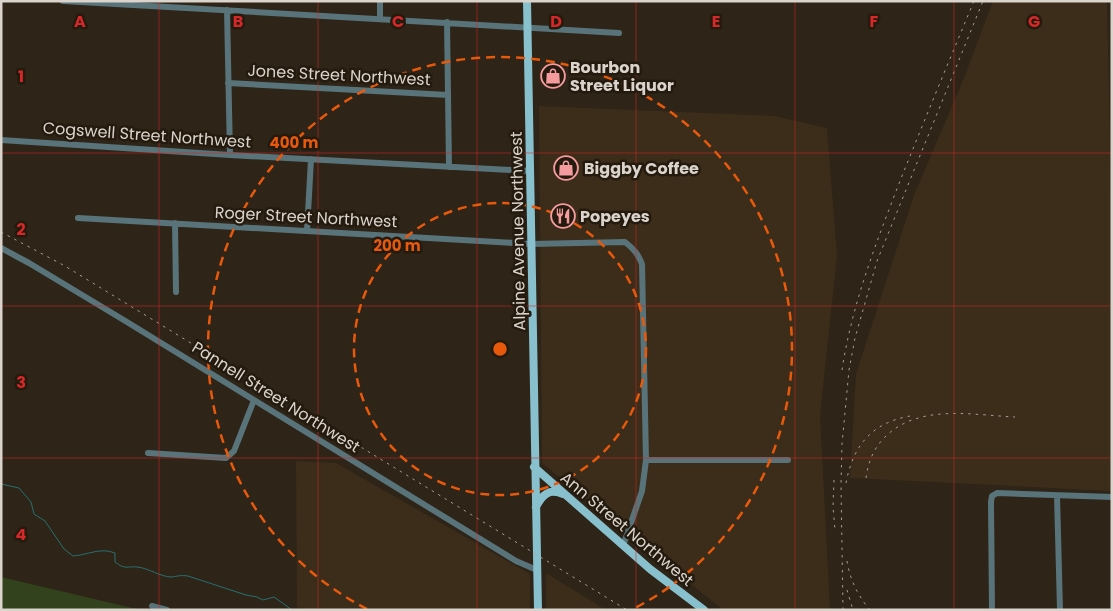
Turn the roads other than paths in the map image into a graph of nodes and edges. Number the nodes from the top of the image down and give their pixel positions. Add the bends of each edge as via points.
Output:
1 (62, 1) edge
2 (380, 1) edge
3 (527, 1) edge
4 (199, 5) edge
5 (227, 10) junction
6 (380, 19) junction
7 (447, 22) junction
8 (528, 28) junction
9 (619, 33) dead end
10 (228, 83) junction
11 (448, 95) junction
12 (1, 140) edge
13 (230, 155) junction
14 (311, 159) junction
15 (449, 167) junction
16 (531, 171) junction
17 (78, 218) dead end
18 (175, 223) junction
19 (306, 231) junction
20 (532, 244) junction
21 (1, 248) edge
22 (176, 292) dead end
23 (254, 400) junction
24 (148, 453) dead end
25 (646, 460) junction
26 (788, 460) dead end
27 (534, 467) junction
28 (567, 496) junction
29 (1057, 496) junction
30 (1112, 497) edge
31 (536, 507) junction
32 (623, 546) junction
33 (537, 570) junction
34 (152, 606) dead end
35 (167, 610) edge
36 (538, 610) edge
37 (704, 610) edge
38 (992, 610) edge
39 (1060, 610) edge

1 - 4 street
2 - 6 street
3 - 8 main road, Alpine Avenue Northwest
4 - 5 street
5 - 6 street
5 - 10 street
6 - 7 street
7 - 8 street
7 - 11 street
8 - 9 street
8 - 16 main road, Alpine Avenue Northwest
10 - 11 street, Jones Street Northwest
10 - 13 street
11 - 15 street
12 - 13 street, Cogswell Street Northwest
13 - 14 street, Cogswell Street Northwest
14 - 15 street, Cogswell Street Northwest
14 - 19 street
15 - 16 street, Cogswell Street Northwest
16 - 20 main road, Alpine Avenue Northwest
17 - 18 street, Roger Street Northwest
18 - 19 street, Roger Street Northwest
18 - 22 street
19 - 20 street, Roger Street Northwest
20 - 25 street, Roger Street Northwest via 616,241 625,242 639,254 642,264
20 - 27 main road, Alpine Avenue Northwest
21 - 23 street, Pannell Street Northwest
23 - 24 street via 234,451 226,458
23 - 33 street, Pannell Street Northwest via 516,561
25 - 26 street
25 - 32 street via 642,491
27 - 28 main road, Ann Street Northwest
27 - 31 main road, Alpine Avenue Northwest
28 - 31 main road via 549,492 542,496
28 - 32 main road, Ann Street Northwest
29 - 30 street
29 - 38 street via 992,496
29 - 39 street
31 - 33 main road, Alpine Avenue Northwest
32 - 37 main road, Ann Street Northwest
33 - 36 main road, Alpine Avenue Northwest
34 - 35 street

